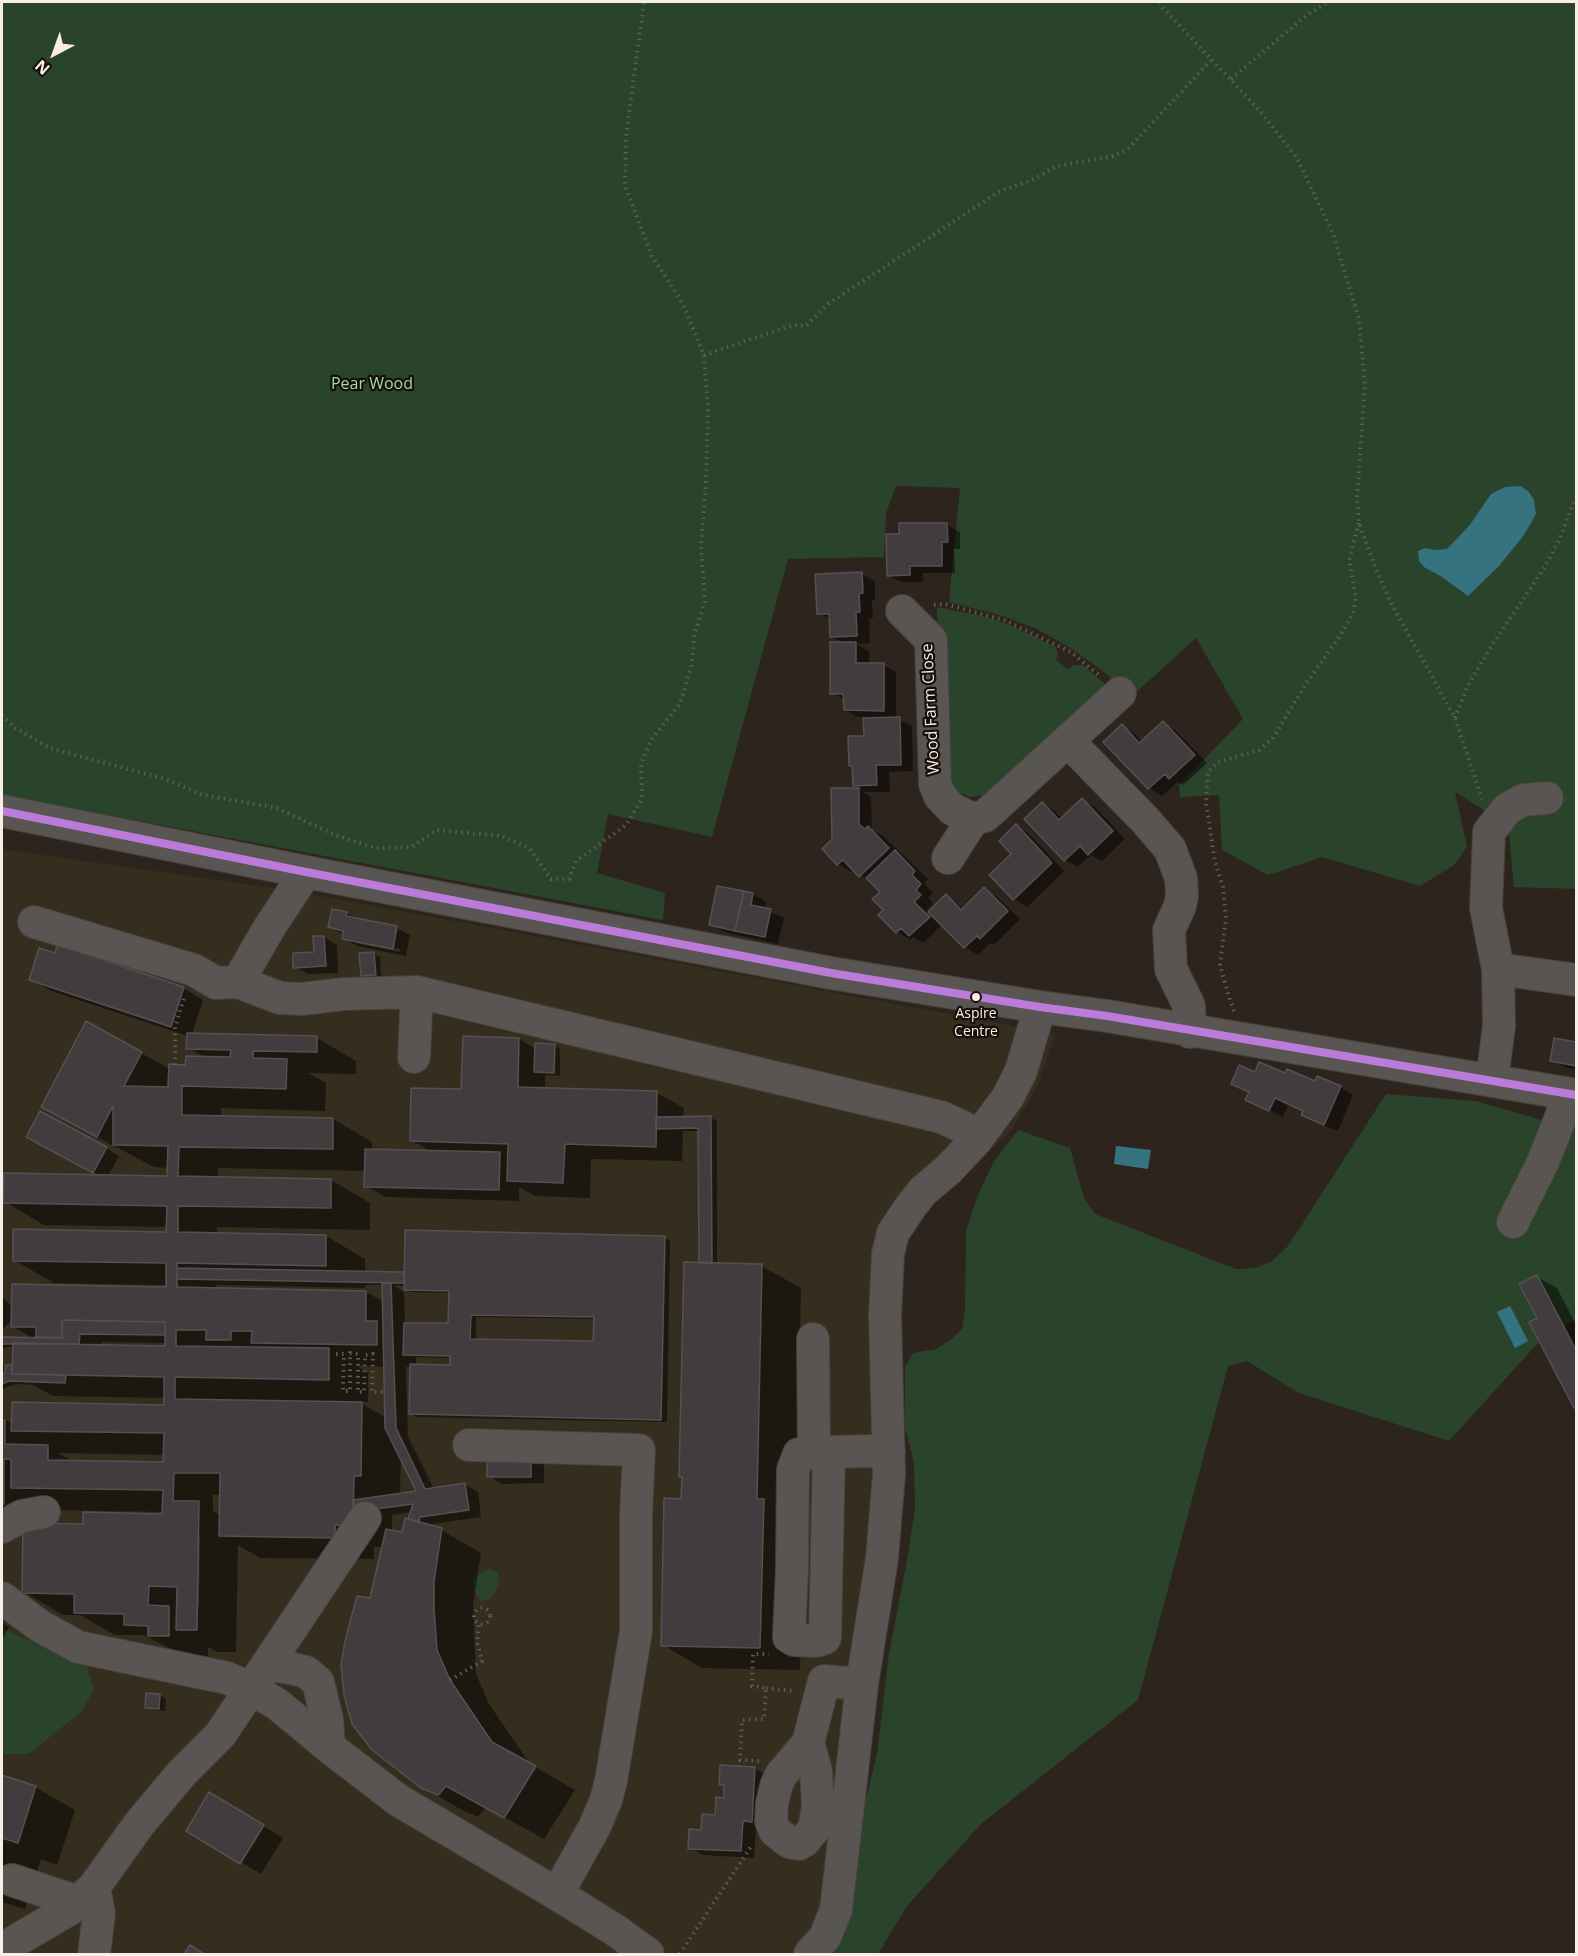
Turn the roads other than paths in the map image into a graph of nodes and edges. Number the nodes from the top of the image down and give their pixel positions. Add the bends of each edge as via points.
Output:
1 (907, 616) road end
2 (1120, 693) road end
3 (1068, 741) junction
4 (1547, 798) dead end
5 (2, 811) edge
6 (973, 819) junction
7 (948, 858) dead end
8 (306, 873) junction
9 (34, 922) dead end
10 (1498, 969) junction
11 (1576, 980) edge
12 (238, 982) junction
13 (417, 992) junction
14 (1040, 1007) junction
15 (1190, 1032) junction
16 (414, 1057) dead end
17 (1492, 1080) junction
18 (1574, 1095) edge
19 (977, 1139) junction
20 (1512, 1222) dead end
21 (813, 1339) dead end
22 (469, 1445) dead end
23 (889, 1452) junction
24 (814, 1453) junction
25 (44, 1512) dead end
26 (365, 1518) dead end
27 (2, 1527) edge
28 (2, 1599) edge
29 (260, 1677) junction
30 (862, 1684) junction
31 (808, 1743) dead end
32 (329, 1747) junction
33 (12, 1880) dead end
34 (557, 1894) junction
35 (86, 1895) junction
36 (2, 1949) edge
37 (94, 1954) edge
38 (648, 1954) edge
39 (810, 1954) edge

1 - 6 street, Wood Farm Close via 931,640 935,784 952,809
2 - 3 street
3 - 6 street via 985,816
3 - 15 street via 1170,849 1181,878 1182,896 1169,930 1171,969 1189,1006
4 - 10 street via 1523,800 1507,808 1489,832 1486,908
5 - 8 street
6 - 7 street
8 - 12 street
8 - 14 street via 831,974
9 - 12 street via 194,970 216,983
10 - 11 street
10 - 17 street via 1499,1026
12 - 13 street via 280,998
13 - 16 street
13 - 19 street via 941,1117
14 - 15 street
14 - 19 street via 1021,1071 1008,1097
15 - 17 street
17 - 18 street
18 - 20 street
19 - 23 street via 923,1191 893,1233 885,1284
21 - 24 street
22 - 34 street via 639,1450 636,1631 611,1781 603,1809
23 - 24 street
23 - 30 street via 882,1558
24 - 24 street via 826,1630 825,1638 816,1641 794,1640 789,1637 793,1470
25 - 27 street via 22,1516
26 - 29 street
28 - 29 street via 78,1647 227,1678
29 - 32 street via 277,1704
29 - 32 street via 290,1668 306,1672 318,1682
29 - 35 street via 220,1735 140,1823
30 - 31 street via 824,1681
30 - 39 street via 836,1910 825,1937
32 - 34 street via 398,1800
33 - 35 street
34 - 38 street
35 - 36 street via 44,1926
35 - 37 street via 99,1914

